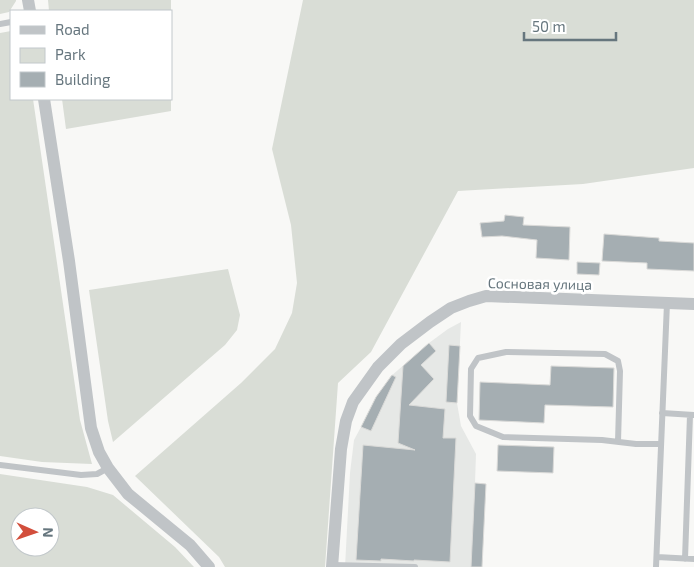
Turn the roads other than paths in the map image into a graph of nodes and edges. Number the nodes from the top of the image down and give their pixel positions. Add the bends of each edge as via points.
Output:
1 (44, 100) edge
2 (667, 303) junction
3 (694, 304) edge
4 (662, 413) junction
5 (692, 415) edge
6 (618, 442) junction
7 (661, 444) junction
8 (0, 465) edge
9 (108, 468) junction
10 (656, 557) junction
11 (685, 559) junction
12 (694, 559) edge
13 (332, 566) edge
14 (209, 567) edge
15 (415, 567) edge
16 (656, 567) edge

1 - 9 street via 91,428
2 - 3 street, Сосновая улица
2 - 4 lane
2 - 13 street, Сосновая улица via 486,296 451,308 401,344 363,387 346,420 340,449
4 - 5 lane
4 - 7 lane
5 - 11 lane
6 - 6 lane via 503,437 476,426 470,416 471,369 478,358 506,352 605,354 618,361 620,371
6 - 7 lane
7 - 10 lane
8 - 9 lane via 81,475 97,474
9 - 14 street via 128,494 190,545
10 - 11 lane
10 - 16 lane
11 - 12 lane
13 - 15 lane

